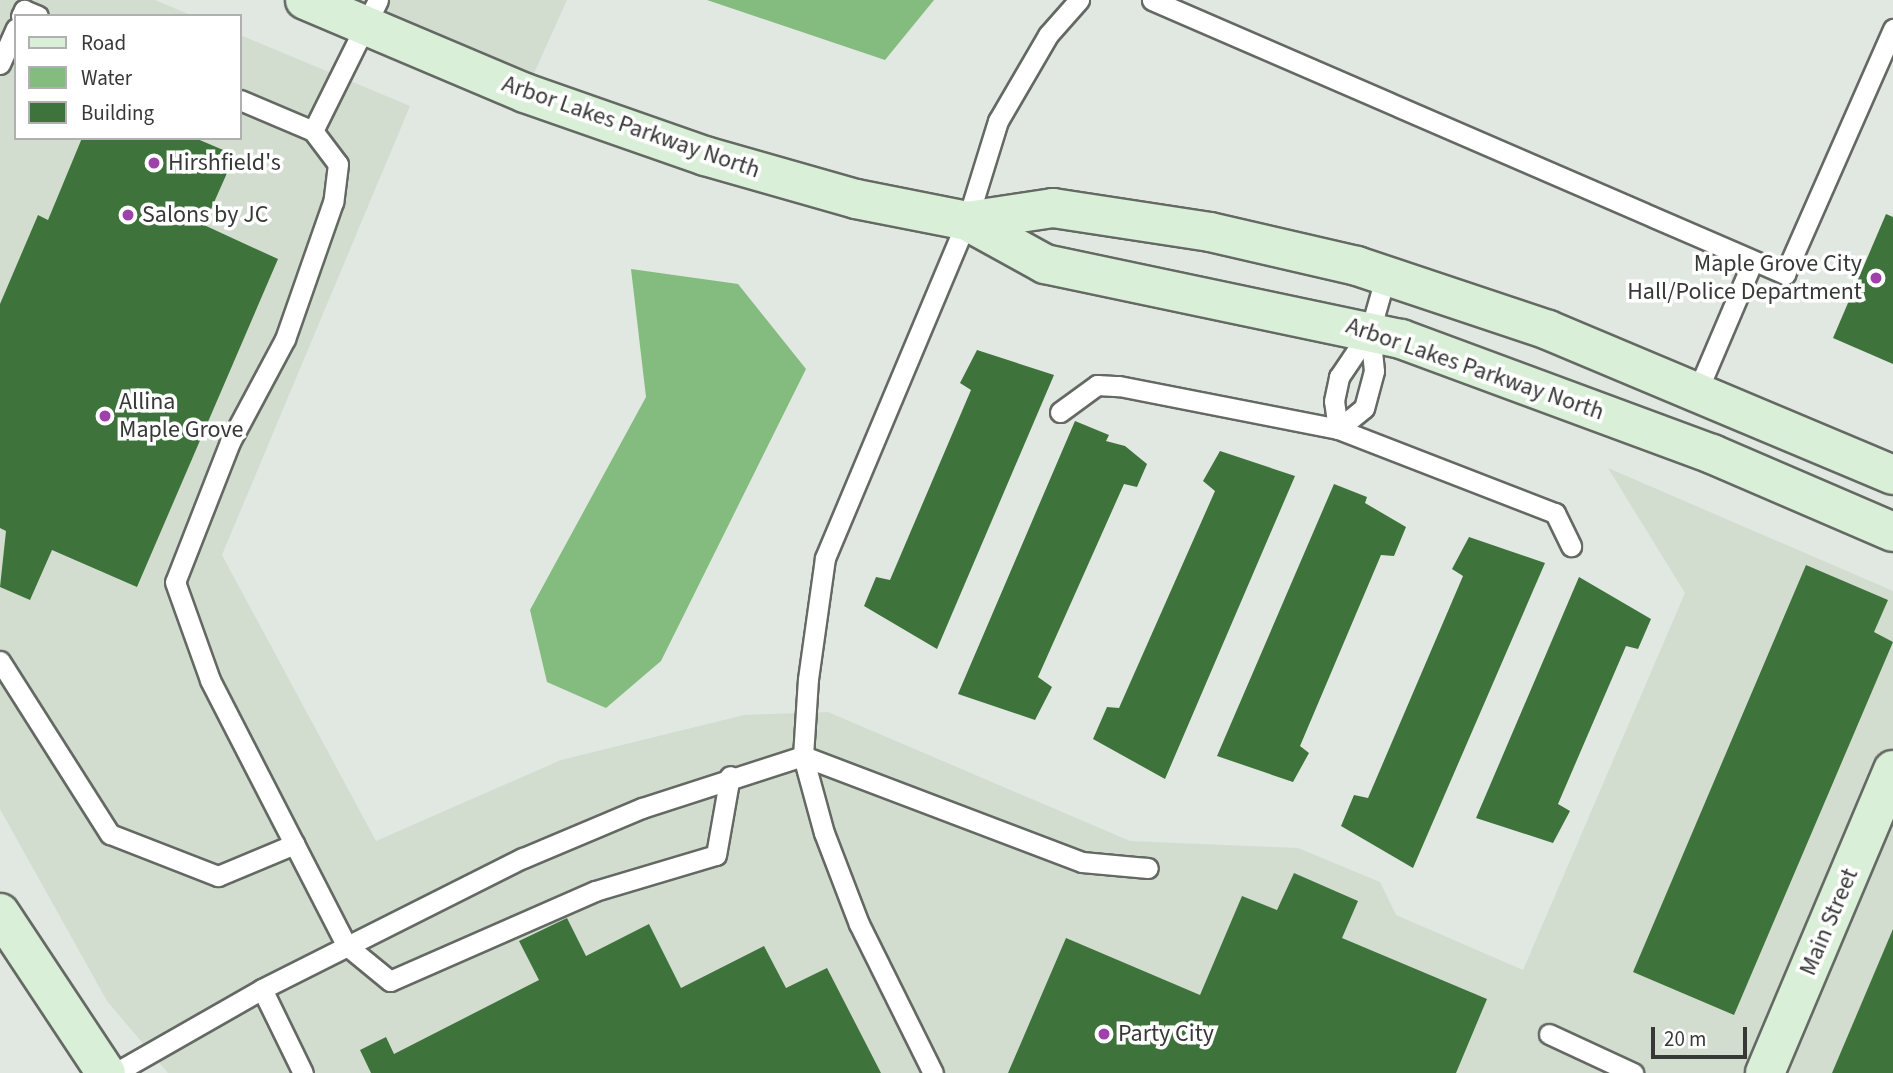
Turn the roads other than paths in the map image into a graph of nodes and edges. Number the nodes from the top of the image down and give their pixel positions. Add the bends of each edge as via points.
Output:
1 (305, 0) edge
2 (1079, 0) edge
3 (1153, 0) edge
4 (372, 13) edge
5 (1893, 29) edge
6 (14, 32) edge
7 (0, 64) edge
8 (242, 101) edge
9 (313, 131) junction
10 (967, 220) junction
11 (1753, 261) junction
12 (1386, 275) junction
13 (1370, 331) junction
14 (1697, 392) junction
15 (1060, 412) dead end
16 (1338, 429) junction
17 (1893, 475) edge
18 (1893, 532) edge
19 (1571, 546) dead end
20 (0, 661) edge
21 (803, 756) junction
22 (1893, 770) edge
23 (730, 776) junction
24 (295, 844) junction
25 (1149, 868) dead end
26 (0, 913) edge
27 (346, 945) junction
28 (262, 989) junction
29 (1549, 1034) dead end
30 (106, 1073) edge
31 (115, 1073) edge
32 (303, 1073) edge
33 (933, 1073) edge
34 (1633, 1073) edge
35 (1765, 1073) edge

1 - 4 street, Arbor Lakes Parkway North
2 - 10 lane via 1048,35 998,121
3 - 11 lane
4 - 9 lane
4 - 10 street, Arbor Lakes Parkway North via 525,93 705,156 856,199
5 - 11 lane via 1785,274
6 - 7 lane
8 - 9 lane
9 - 24 lane via 338,164 333,202 285,340 230,442 175,582 210,680
10 - 12 street, Arbor Lakes Parkway North via 1053,208 1210,232
10 - 13 street, Arbor Lakes Parkway North via 1045,264
10 - 21 lane via 825,558
11 - 14 lane
12 - 13 lane
12 - 14 street, Arbor Lakes Parkway North via 1548,330
13 - 16 lane via 1339,377 1334,401
13 - 16 lane via 1374,371 1364,408
13 - 18 street, Arbor Lakes Parkway North via 1686,444
14 - 17 street, Arbor Lakes Parkway North
15 - 16 lane via 1097,385 1119,386
16 - 19 lane via 1555,513
20 - 24 lane via 110,834 218,876
21 - 23 lane
21 - 25 lane via 1082,862
21 - 33 lane via 859,924
22 - 35 street, Main Street
23 - 27 lane via 523,858
23 - 27 lane via 716,856 595,891 390,981
24 - 27 lane
26 - 30 street
27 - 28 lane
28 - 31 lane
28 - 32 lane
29 - 34 lane

